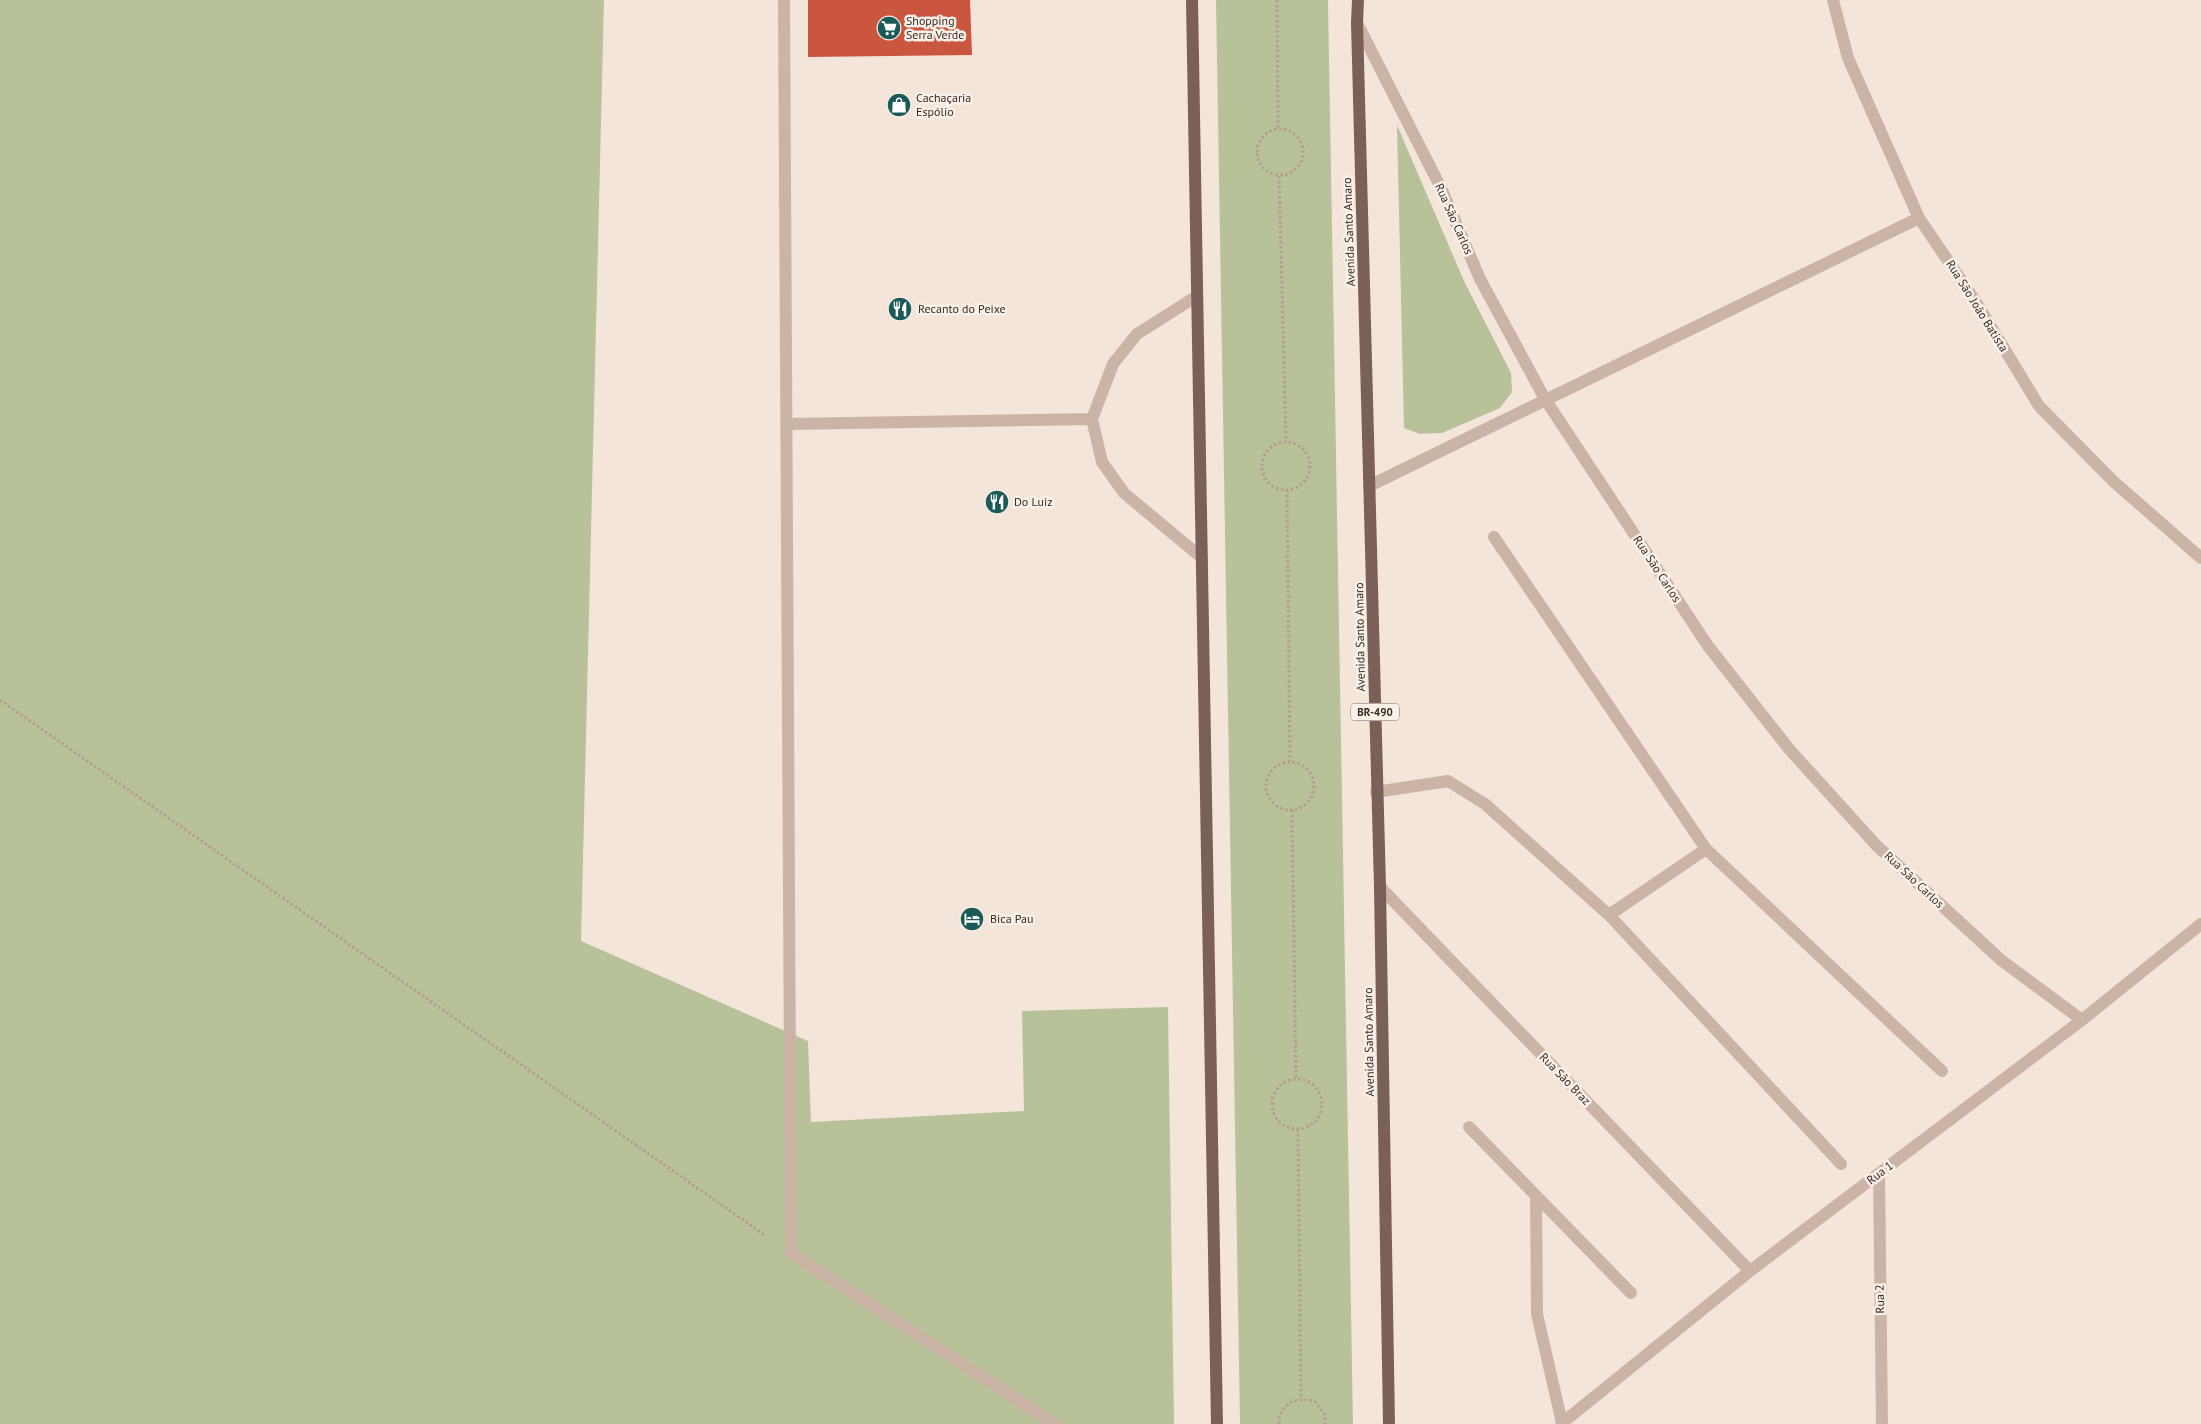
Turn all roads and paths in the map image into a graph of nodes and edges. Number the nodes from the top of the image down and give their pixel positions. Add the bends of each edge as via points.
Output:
1 (784, 0) edge
2 (1192, 0) edge
3 (1277, 0) edge
4 (1358, 0) edge
5 (1833, 0) edge
6 (1357, 23) junction
7 (1278, 128) junction
8 (1279, 176) junction
9 (1919, 218) junction
10 (1197, 296) junction
11 (1545, 399) junction
12 (1092, 419) junction
13 (787, 424) junction
14 (1286, 442) junction
15 (1369, 486) junction
16 (1287, 490) junction
17 (1494, 537) dead end
18 (1202, 558) junction
19 (2201, 558) edge
20 (0, 700) edge
21 (1290, 761) junction
22 (1376, 792) junction
23 (1292, 810) junction
24 (1706, 849) junction
25 (1380, 887) junction
26 (1609, 915) junction
27 (2201, 924) edge
28 (2082, 1020) junction
29 (1942, 1071) dead end
30 (1296, 1079) junction
31 (1469, 1127) dead end
32 (1298, 1129) junction
33 (1841, 1164) dead end
34 (1879, 1174) junction
35 (1536, 1196) junction
36 (791, 1253) junction
37 (1750, 1271) junction
38 (1630, 1293) dead end
39 (1301, 1399) junction
40 (1055, 1424) edge
41 (1217, 1424) edge
42 (1278, 1424) edge
43 (1326, 1424) edge
44 (1389, 1424) edge
45 (1562, 1424) edge
46 (1882, 1424) edge

1 - 13 street
2 - 10 main road
3 - 7 path
4 - 6 main road, Avenida Santo Amaro / BR-490
5 - 9 street, Rua São João Batista via 1848,58
6 - 11 street, Rua São Carlos via 1442,190 1480,279
6 - 15 main road, Avenida Santo Amaro / BR-490
7 - 8 path via 1264,134 1259,141 1257,155 1264,169
7 - 8 path via 1298,137 1303,151 1299,166
8 - 14 path
9 - 11 street
9 - 19 street, Rua São João Batista via 1976,302 2039,406 2113,481
10 - 12 street via 1138,334 1113,364
10 - 18 main road
11 - 15 street
11 - 28 street, Rua São Carlos via 1708,646 1790,750 1885,853 2001,960
12 - 13 street
12 - 18 street via 1102,462 1124,493
13 - 36 street
14 - 16 path via 1306,453 1310,468 1304,482
14 - 16 path via 1271,448 1262,470 1270,484
15 - 22 main road, Avenida Santo Amaro / BR-490
16 - 21 path
17 - 24 street
18 - 41 main road
20 - 36 path
21 - 23 path via 1298,762 1312,772 1315,788 1309,802
21 - 23 path via 1274,767 1266,782 1266,790 1274,804
22 - 25 main road, Avenida Santo Amaro / BR-490
22 - 26 street via 1448,781 1485,804
23 - 30 path
24 - 26 street
24 - 29 street
25 - 37 street, Rua São Braz
25 - 44 main road, Avenida Santo Amaro / BR-490
26 - 33 street
27 - 28 street, Rua 1
28 - 34 street, Rua 1
30 - 32 path via 1284,1082 1274,1094 1272,1103 1276,1118 1282,1124
30 - 32 path via 1314,1085 1322,1100 1319,1117 1307,1128
31 - 35 street
32 - 39 path
34 - 37 street, Rua 1
34 - 46 street, Rua 2
35 - 38 street
35 - 45 street via 1537,1314
36 - 40 street
37 - 45 street, Rua 1
39 - 42 path via 1286,1405
39 - 43 path via 1316,1402 1325,1415

